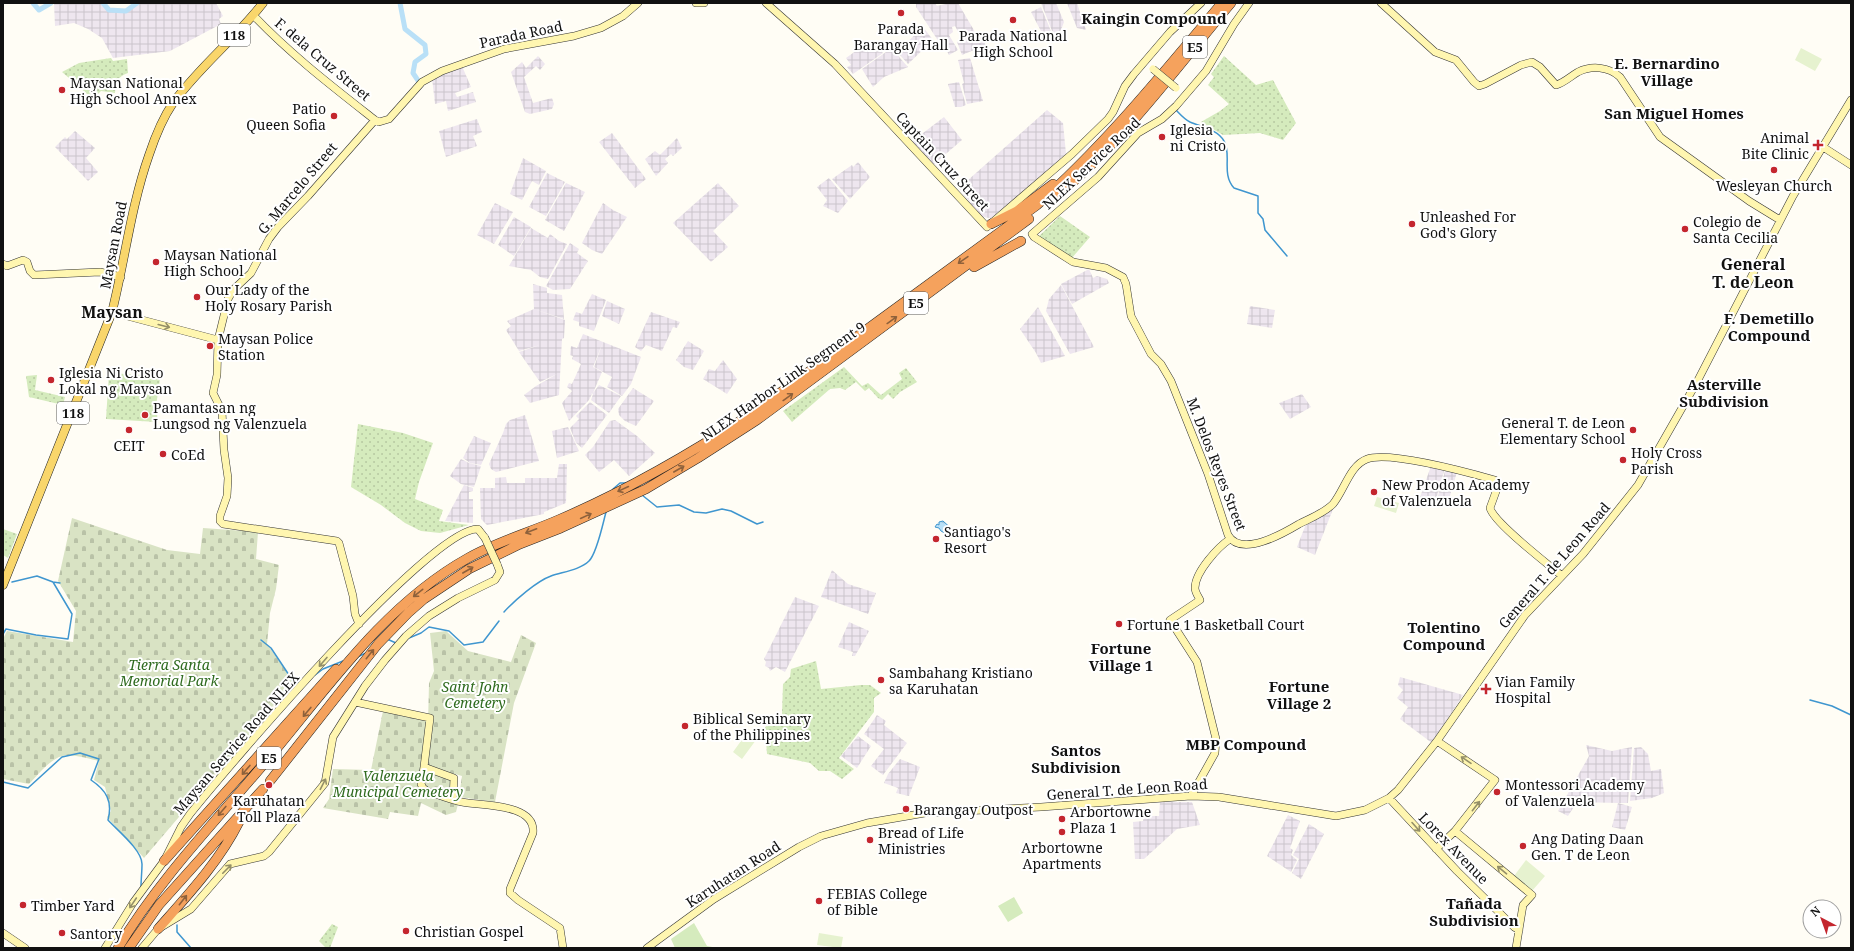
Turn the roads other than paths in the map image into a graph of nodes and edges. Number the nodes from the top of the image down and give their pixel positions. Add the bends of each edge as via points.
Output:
1 (262, 3) edge
2 (638, 3) edge
3 (696, 3) edge
4 (704, 3) edge
5 (766, 3) edge
6 (1201, 3) edge
7 (1222, 3) edge
8 (1232, 3) edge
9 (1249, 3) edge
10 (1381, 3) edge
11 (254, 16) junction
12 (1144, 62) junction
13 (1185, 96) junction
14 (1851, 100) edge
15 (1129, 114) junction
16 (375, 120) junction
17 (1823, 147) junction
18 (1851, 165) edge
19 (1780, 220) junction
20 (991, 224) junction
21 (1032, 234) joint
22 (1021, 241) dead end
23 (3, 264) edge
24 (121, 277) junction
25 (930, 293) junction
26 (112, 312) junction
27 (218, 340) junction
28 (1230, 539) junction
29 (1562, 576) junction
30 (3, 585) edge
31 (388, 619) junction
32 (359, 624) junction
33 (355, 702) junction
34 (1437, 741) junction
35 (424, 767) junction
36 (270, 781) dead end
37 (263, 790) dead end
38 (1191, 796) junction
39 (1389, 798) junction
40 (453, 799) junction
41 (244, 812) junction
42 (1455, 831) junction
43 (838, 832) joint
44 (1436, 849) junction
45 (164, 861) junction
46 (158, 929) junction
47 (1519, 930) junction
48 (3, 933) edge
49 (25, 948) edge
50 (105, 948) edge
51 (118, 948) edge
52 (129, 948) edge
53 (142, 948) edge
54 (563, 948) edge
55 (647, 948) edge
56 (1516, 948) edge

1 - 11 main road, Maysan Road / 118
2 - 16 street, Parada Road via 623,16 601,28 574,36 504,49 442,71 422,82 389,119 379,122
3 - 4 street
5 - 20 street, Captain Cruz Street via 835,64 987,227
6 - 12 street, Captain Cruz Street via 1170,32
7 - 15 highway, NLEX Harbor Link Segment 9 / E5
8 - 25 highway, NLEX Harbor Link Segment 9 / E5 via 1135,119 1077,180 1013,232
9 - 13 street, NLEX Service Road via 1206,71
10 - 19 street via 1435,52 1456,60 1479,86 1532,62 1556,85 1591,68 1613,72 1620,77 1660,137 1749,201
11 - 16 street, F. dela Cruz Street via 317,74
11 - 24 main road, Maysan Road / 118 via 204,66 164,117 136,195
12 - 13 street, bridge
12 - 20 street, Captain Cruz Street via 1125,86 1118,105 1108,119 1072,154
13 - 21 street, NLEX Service Road via 1169,114 1138,133 1093,181
14 - 17 street, General T. de Leon Road
15 - 20 highway via 1034,199
15 -> 31 highway, NLEX Harbor Link Segment 9 / E5 via 1073,174 1038,206 751,414 642,481 558,521 468,558 418,592
16 - 27 street, G. Marcelo Street via 273,234 251,273 230,294
17 - 18 street
17 - 19 street, General T. de Leon Road
19 - 29 street, General T. de Leon Road via 1698,380 1642,478 1600,533
21 - 28 street, M. Delos Reyes Street via 1036,240 1073,262 1106,268 1123,277 1130,316 1152,356 1161,364 1171,381 1208,474
22 - 25 highway
23 - 24 street via 7,266 23,260 27,262 34,275 100,272
24 - 26 main road, Maysan Road / 118
36 -> 25 highway, NLEX Harbor Link Segment 9 / E5 via 378,644 424,599 468,569 646,489 698,458 757,420
26 -> 27 street
26 - 30 main road, Maysan Road / 118
27 - 32 street, G. Marcelo Street via 218,366 213,393 222,411 228,488 220,522 337,541
28 - 29 street, M. Delos Reyes Street via 1248,544 1274,538 1325,511 1336,500 1362,461 1369,458 1398,458 1495,480 1498,486 1490,508 1493,514
28 - 38 street via 1215,551 1198,578 1195,588 1200,600 1170,620 1197,662 1216,739 1215,754
29 - 34 street, General T. de Leon Road via 1520,621
31 -> 45 highway via 355,648
31 -> 51 highway, E5 via 224,809 151,898
32 - 33 street, bridge via 406,576 443,545 474,529 478,529 485,538 500,572 495,580 441,607 406,636
32 -> 45 street, Maysan Service Road NLEX via 201,801 182,827
33 - 35 street via 430,718
46 -> 33 street via 191,909 230,864 264,856 269,852 325,783 333,737
34 - 39 street, General T. de Leon Road
42 -> 34 street via 1495,780
35 - 40 street via 454,778
35 - 40 street via 421,784 423,788
37 - 41 highway, E5
38 - 39 street, General T. de Leon Road via 1219,797 1336,816 1365,810
38 - 43 street, General T. de Leon Road via 1041,808 925,813 867,823
39 -> 44 street, Lorex Avenue
40 - 54 street via 495,805 526,815 534,833 510,893 560,928
46 -> 41 highway via 228,842
41 - 52 highway, E5 via 159,905
42 - 44 street
47 -> 42 street via 1523,905 1532,895
43 - 55 street, Karuhatan Road via 812,840 784,856 714,899
44 - 47 street, Lorex Avenue
45 -> 50 street, Maysan Service Road NLEX
46 - 53 street
47 - 56 street
48 - 49 street

